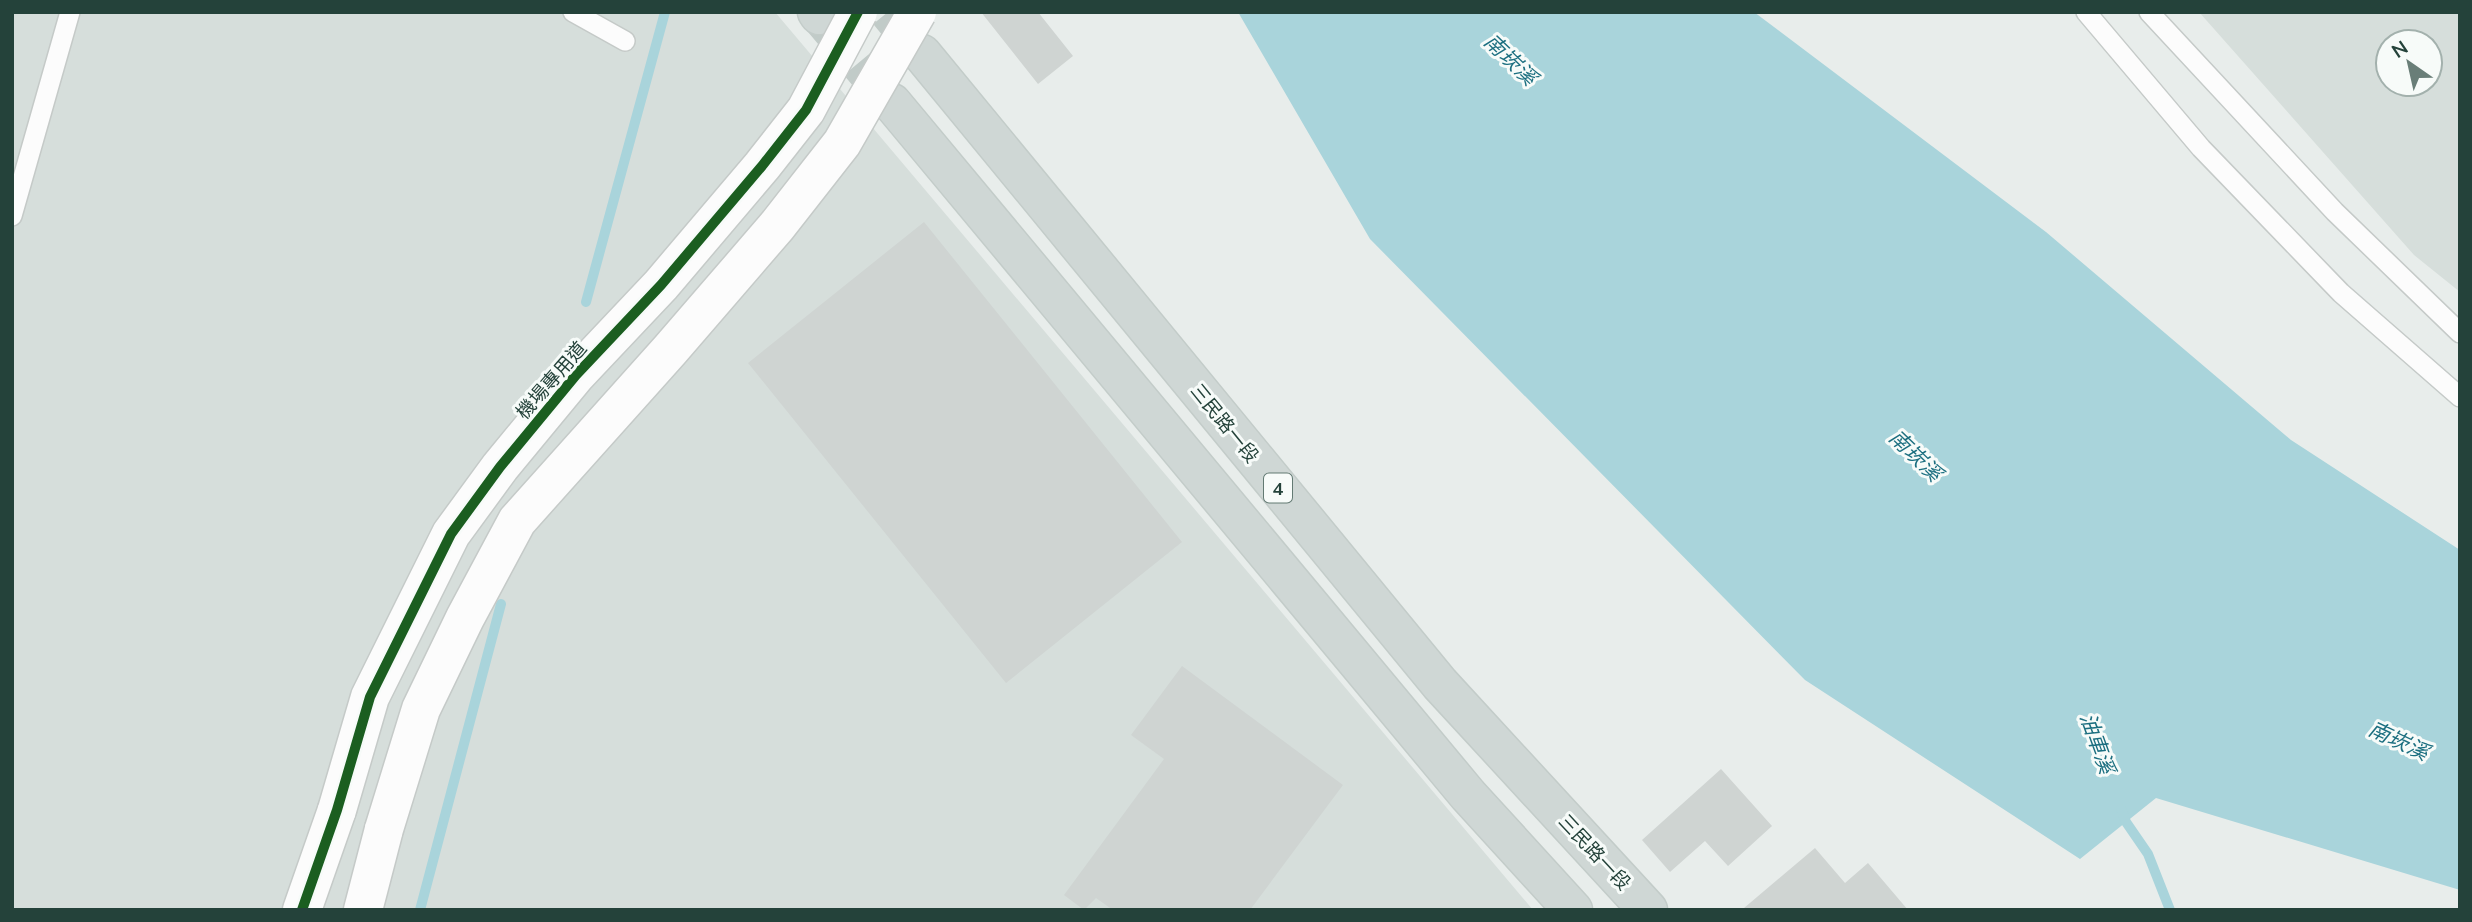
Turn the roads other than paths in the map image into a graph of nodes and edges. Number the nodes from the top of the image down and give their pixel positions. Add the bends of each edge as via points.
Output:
1 (70, 12) edge
2 (573, 12) edge
3 (858, 12) edge
4 (917, 12) edge
5 (2086, 12) edge
6 (2148, 12) edge
7 (625, 41) dead end
8 (922, 54) tunnel mouth
9 (892, 103) tunnel mouth
10 (12, 216) edge
11 (2460, 333) edge
12 (2460, 397) edge
13 (302, 910) edge
14 (363, 910) edge
15 (1573, 910) edge
16 (1648, 910) edge

1 - 10 lane
2 - 7 lane
3 - 13 street, 機場專用道, bridge via 806,110 661,285 576,375 451,534 370,697
4 - 14 street, bridge via 842,143 777,226 517,521 421,709
5 - 12 lane via 2201,148 2341,293
6 - 11 lane via 2335,212
8 - 16 main road, 三民路一段 / 4 via 1440,684
9 - 15 main road via 1468,795

